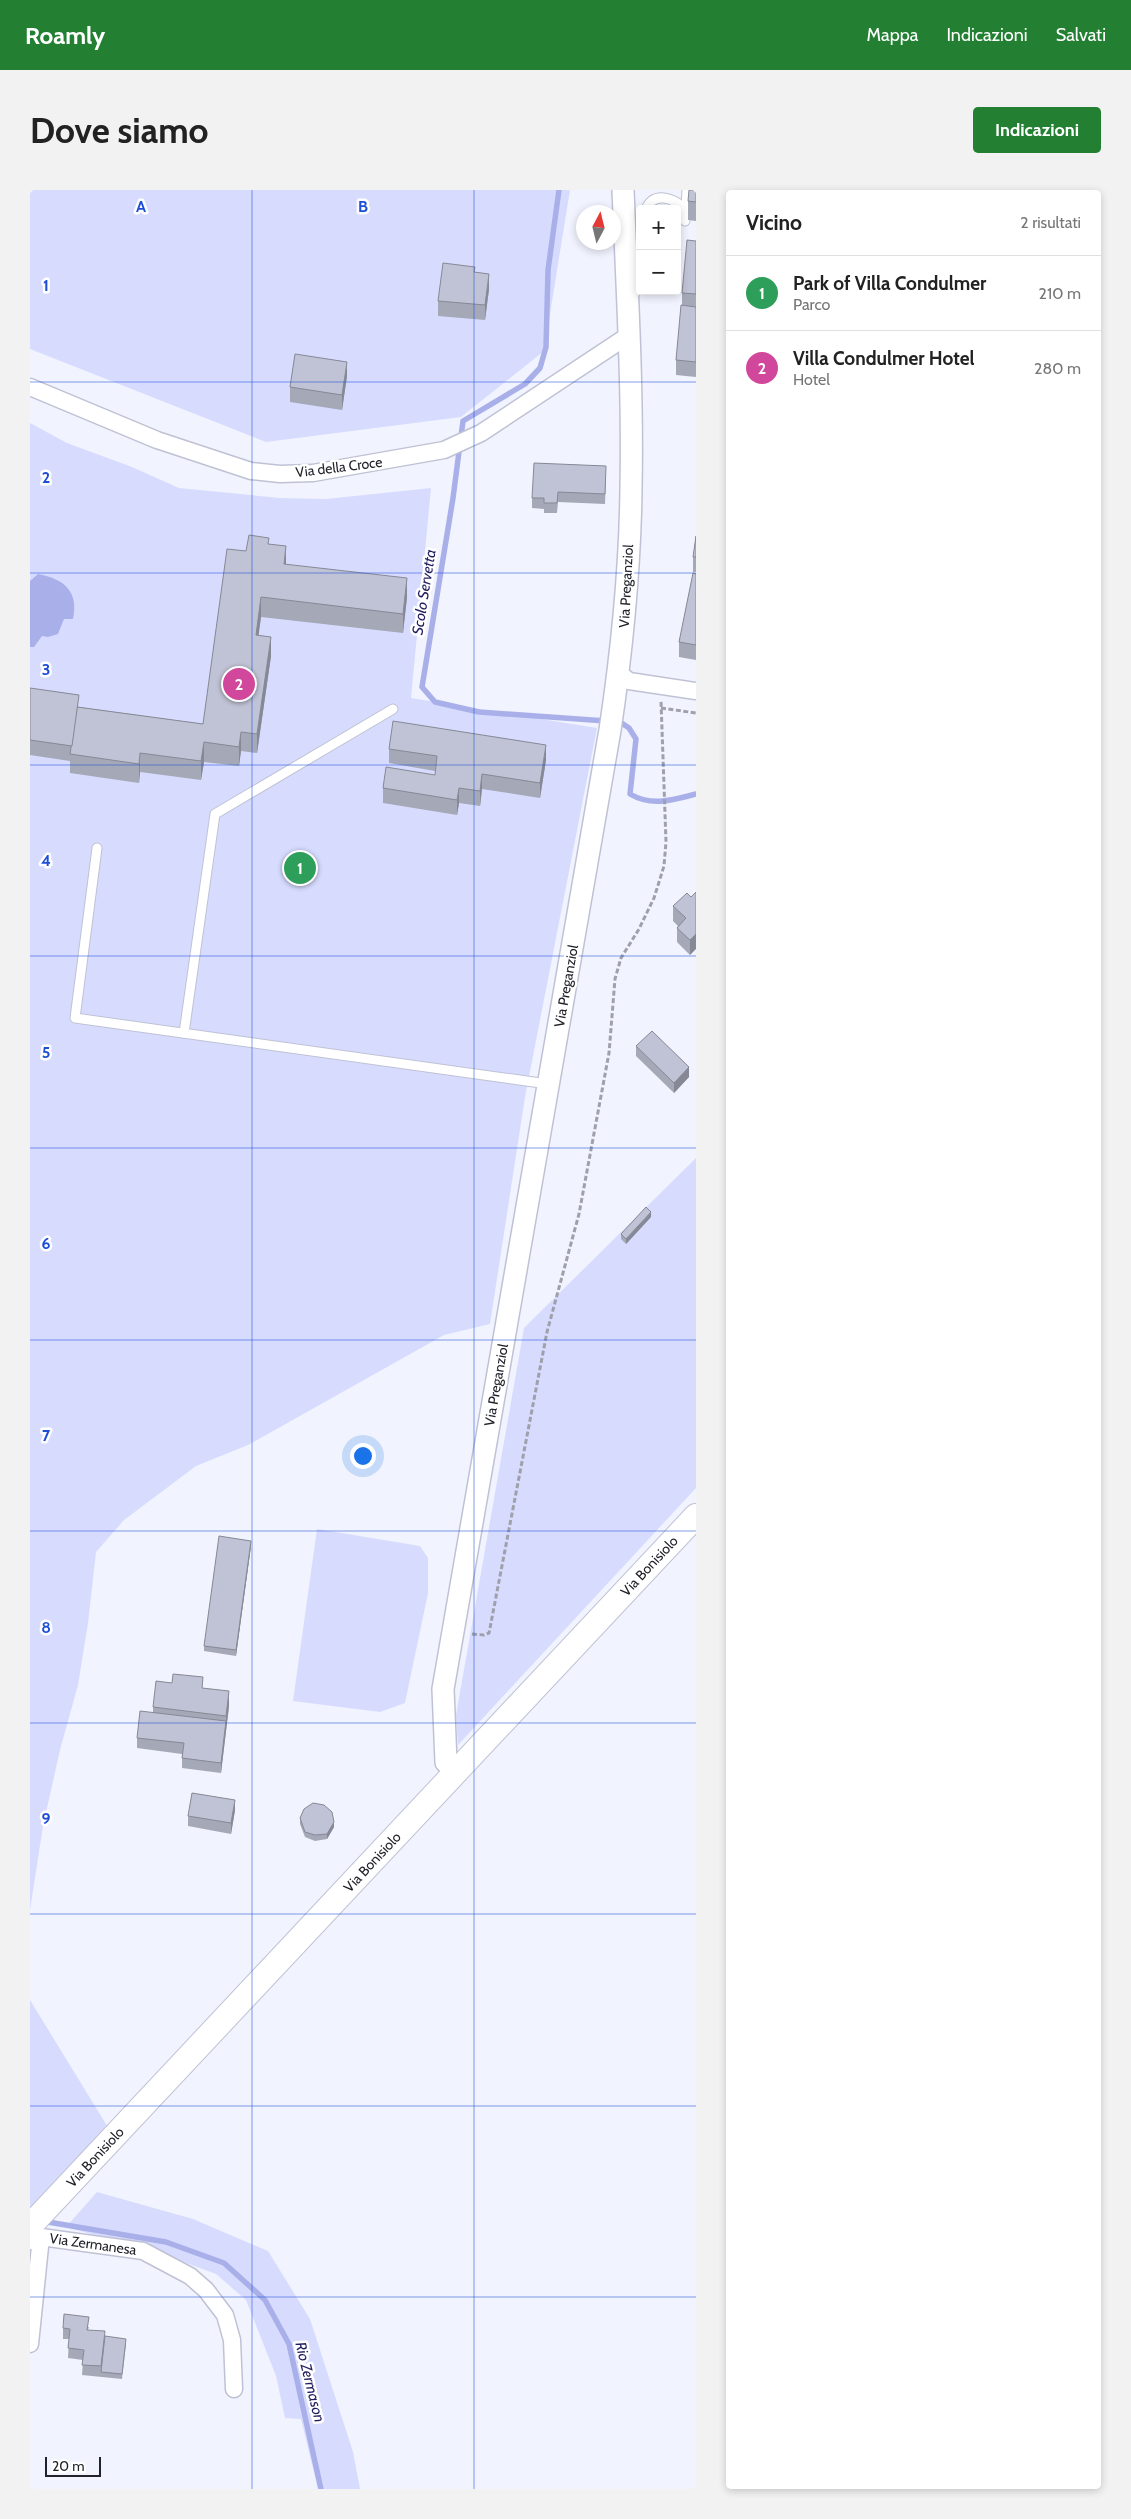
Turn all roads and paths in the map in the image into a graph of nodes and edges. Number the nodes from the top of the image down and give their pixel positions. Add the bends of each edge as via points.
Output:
1 (623, 190) edge
2 (687, 190) edge
3 (650, 205) edge
4 (681, 205) edge
5 (681, 205) edge
6 (684, 208) junction
7 (685, 221) dead end
8 (634, 294) edge
9 (629, 335) junction
10 (30, 387) edge
11 (621, 680) junction
12 (660, 686) junction
13 (696, 691) edge
14 (661, 708) junction
15 (393, 709) dead end
16 (696, 714) edge
17 (97, 848) dead end
18 (184, 1033) junction
19 (549, 1084) junction
20 (696, 1516) edge
21 (454, 1631) junction
22 (457, 1772) junction
23 (48, 2207) joint
24 (34, 2235) edge
25 (30, 2344) edge
26 (234, 2389) dead end

1 - 8 street, Via Preganziol
2 - 6 lane
3 - 4 lane via 663,197
5 - 6 lane
6 - 7 lane
8 - 9 street, Via Preganziol
9 - 10 street, Via della Croce via 481,433 444,450 314,473 251,471 156,440
9 - 11 street, Via Preganziol via 631,489
11 - 12 street
11 - 19 street, Via Preganziol
12 - 13 street
12 - 14 path
14 - 16 path
14 - 21 path via 664,866 654,898 621,958 615,979 609,1053 579,1214 547,1332 489,1633
15 - 18 lane via 215,814
17 - 18 lane via 75,1018
18 - 19 lane
19 - 21 street, Via Preganziol
20 - 22 main road, Via Bonisiolo
21 - 22 street, Via Preganziol via 443,1689 446,1762
22 - 23 main road, Via Bonisiolo
23 - 24 main road, Via Zermanesa
24 - 25 street, Via Zermanesa
24 - 26 street, Via Zermanesa via 143,2251 190,2276 206,2290 225,2315 232,2340

